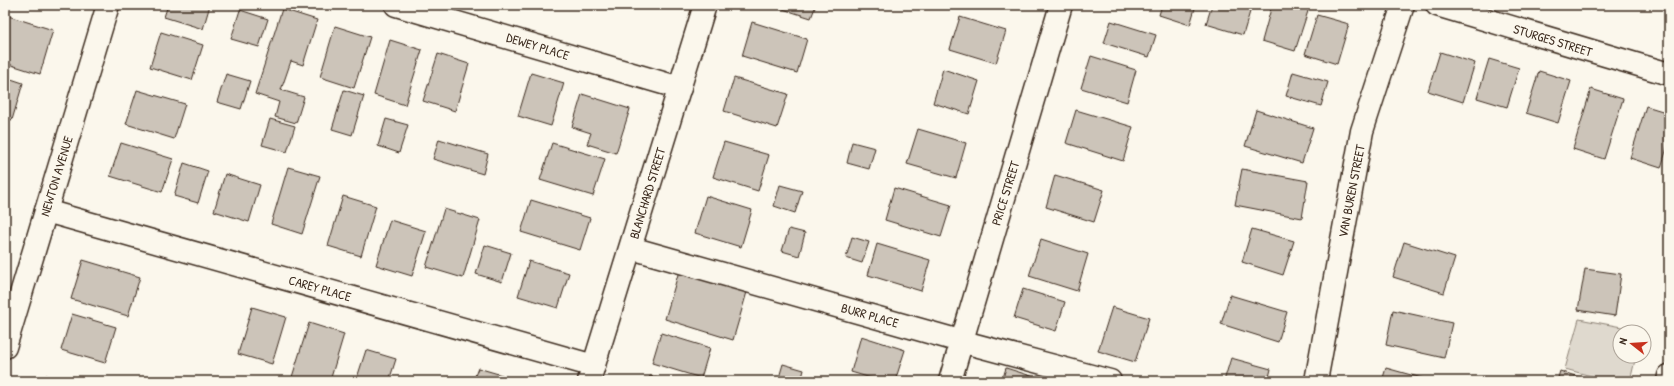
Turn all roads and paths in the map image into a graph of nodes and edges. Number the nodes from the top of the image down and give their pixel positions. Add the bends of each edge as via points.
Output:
1 (108, 5) edge
2 (396, 5) edge
3 (705, 5) edge
4 (1060, 5) edge
5 (1402, 5) edge
6 (1437, 5) edge
7 (1669, 74) edge
8 (680, 88) junction
9 (46, 211) junction
10 (631, 248) junction
11 (960, 341) junction
12 (5, 348) edge
13 (592, 373) edge
14 (1669, 376) edge
15 (950, 381) edge
16 (1110, 381) edge
17 (1316, 381) edge
18 (1668, 381) edge

1 - 9 street, NEWTON AVENUE
2 - 8 street, DEWEY PLACE
3 - 8 street, BLANCHARD STREET
4 - 11 street, PRICE STREET
5 - 17 street, VAN BUREN STREET via 1362,131
6 - 7 street, STURGES STREET
8 - 10 street, BLANCHARD STREET
9 - 12 street, NEWTON AVENUE
9 - 13 street, CAREY PLACE
10 - 11 street, BURR PLACE
10 - 13 street, BLANCHARD STREET
11 - 15 street, PRICE STREET
11 - 16 street, BURR PLACE
14 - 18 street

